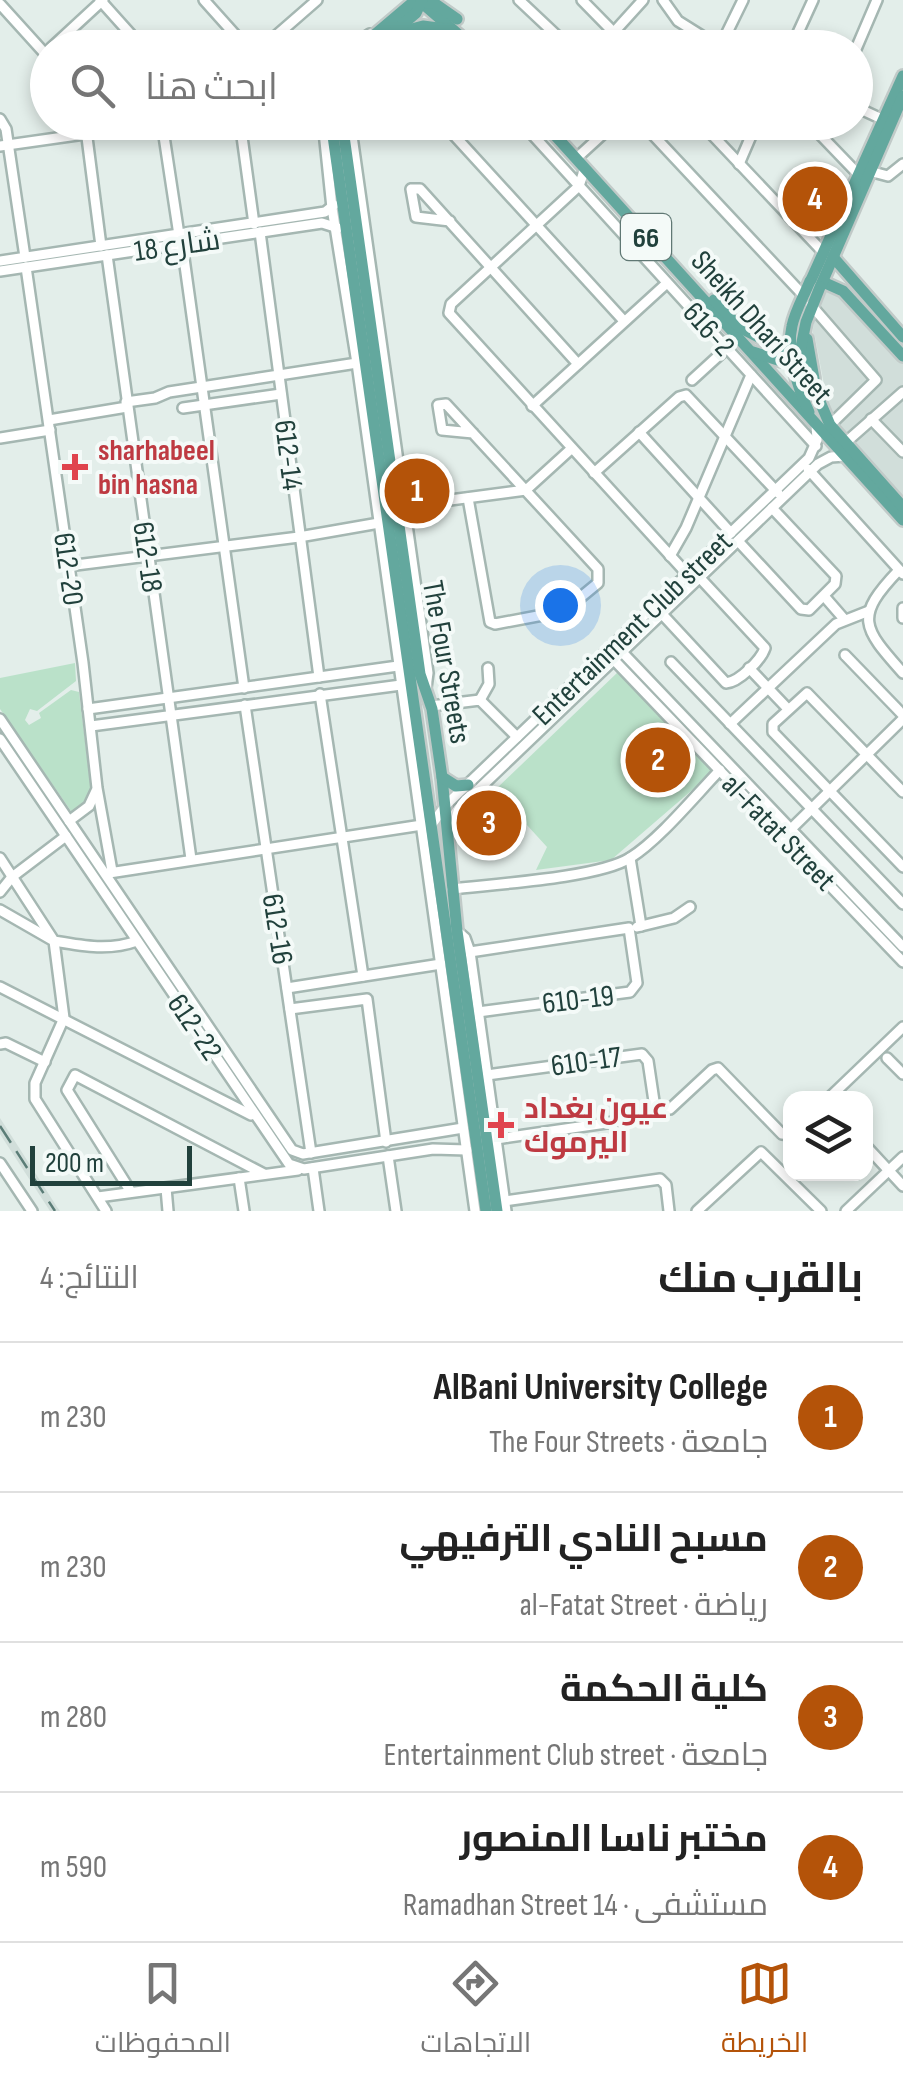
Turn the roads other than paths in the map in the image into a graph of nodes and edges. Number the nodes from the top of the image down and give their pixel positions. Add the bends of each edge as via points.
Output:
1 (101, 0) edge
2 (204, 0) edge
3 (400, 0) edge
4 (442, 0) edge
5 (520, 0) edge
6 (582, 0) edge
7 (643, 0) edge
8 (663, 0) edge
9 (676, 0) edge
10 (743, 0) edge
11 (812, 0) edge
12 (878, 0) edge
13 (421, 1) edge
14 (311, 2) edge
15 (0, 4) edge
16 (671, 12) junction
17 (390, 18) junction
18 (458, 25) junction
19 (70, 30) edge
20 (127, 30) edge
21 (232, 30) edge
22 (281, 30) edge
23 (377, 30) edge
24 (396, 30) edge
25 (409, 30) edge
26 (461, 30) edge
27 (464, 30) edge
28 (549, 30) edge
29 (612, 30) edge
30 (616, 30) edge
31 (689, 30) edge
32 (729, 30) edge
33 (799, 30) edge
34 (865, 30) edge
35 (30, 34) edge
36 (903, 76) edge
37 (903, 96) edge
38 (873, 115) edge
39 (0, 119) edge
40 (884, 120) junction
41 (30, 140) edge
42 (88, 140) edge
43 (166, 140) edge
44 (243, 140) edge
45 (325, 140) edge
46 (334, 140) edge
47 (344, 140) edge
48 (353, 140) edge
49 (458, 140) edge
50 (537, 140) edge
51 (559, 140) edge
52 (570, 140) edge
53 (597, 140) edge
54 (658, 140) edge
55 (717, 140) edge
56 (749, 140) edge
57 (828, 140) edge
58 (4, 145) edge
59 (582, 154) junction
60 (739, 164) junction
61 (903, 164) edge
62 (585, 168) junction
63 (864, 173) junction
64 (599, 184) junction
65 (579, 186) junction
66 (341, 194) junction
67 (332, 208) junction
68 (450, 221) junction
69 (335, 226) junction
70 (535, 226) junction
71 (257, 228) junction
72 (180, 239) junction
73 (347, 239) junction
74 (104, 250) junction
75 (828, 254) junction
76 (0, 260) edge
77 (26, 262) junction
78 (490, 267) junction
79 (0, 271) edge
80 (667, 282) junction
81 (817, 283) junction
82 (808, 300) junction
83 (864, 305) junction
84 (624, 322) junction
85 (792, 324) junction
86 (805, 335) junction
87 (755, 336) junction
88 (903, 337) edge
89 (727, 348) junction
90 (748, 351) junction
91 (903, 356) edge
92 (794, 358) junction
93 (357, 362) junction
94 (578, 364) junction
95 (751, 375) junction
96 (278, 376) junction
97 (692, 380) dead end
98 (815, 384) junction
99 (203, 388) junction
100 (903, 392) edge
101 (280, 394) junction
102 (206, 404) junction
103 (532, 406) junction
104 (183, 408) dead end
105 (130, 410) junction
106 (872, 420) junction
107 (816, 424) junction
108 (50, 425) junction
109 (830, 425) junction
110 (639, 432) junction
111 (472, 433) dead end
112 (725, 435) junction
113 (0, 438) edge
114 (816, 446) junction
115 (571, 449) junction
116 (845, 450) junction
117 (903, 452) edge
118 (384, 459) junction
119 (807, 468) junction
120 (594, 473) junction
121 (526, 490) junction
122 (779, 494) junction
123 (468, 498) junction
124 (699, 498) junction
125 (405, 506) junction
126 (903, 507) edge
127 (772, 508) junction
128 (903, 520) edge
129 (379, 523) junction
130 (299, 536) junction
131 (734, 537) junction
132 (226, 546) junction
133 (147, 556) junction
134 (670, 556) junction
135 (712, 558) junction
136 (68, 566) junction
137 (901, 572) edge
138 (688, 575) junction
139 (700, 578) junction
140 (824, 596) junction
141 (903, 608) edge
142 (869, 612) junction
143 (662, 614) junction
144 (903, 618) edge
145 (844, 619) junction
146 (400, 643) junction
147 (844, 655) dead end
148 (620, 658) junction
149 (671, 662) dead end
150 (398, 666) junction
151 (488, 668) dead end
152 (749, 668) junction
153 (903, 673) edge
154 (319, 677) junction
155 (401, 685) junction
156 (244, 688) junction
157 (768, 688) junction
158 (424, 690) junction
159 (320, 694) junction
160 (168, 698) junction
161 (480, 700) junction
162 (409, 702) junction
163 (246, 705) junction
164 (431, 706) junction
165 (788, 708) junction
166 (88, 709) junction
167 (170, 715) junction
168 (903, 717) edge
169 (0, 719) edge
170 (730, 724) junction
171 (90, 726) junction
172 (689, 730) junction
173 (517, 738) junction
174 (0, 739) edge
175 (4, 752) edge
176 (868, 756) junction
177 (720, 770) junction
178 (442, 776) junction
179 (468, 785) junction
180 (97, 788) junction
181 (830, 791) junction
182 (903, 792) edge
183 (445, 808) junction
184 (812, 809) junction
185 (69, 822) junction
186 (427, 824) junction
187 (791, 829) junction
188 (342, 835) junction
189 (66, 836) junction
190 (434, 842) junction
191 (266, 848) junction
192 (0, 858) edge
193 (191, 858) junction
194 (630, 858) junction
195 (451, 861) junction
196 (903, 867) edge
197 (109, 872) junction
198 (12, 876) junction
199 (903, 884) edge
200 (452, 889) junction
201 (0, 892) edge
202 (893, 893) junction
203 (118, 903) junction
204 (903, 904) edge
205 (443, 907) junction
206 (690, 908) dead end
207 (0, 910) edge
208 (436, 924) junction
209 (640, 926) junction
210 (629, 928) junction
211 (457, 932) junction
212 (54, 941) junction
213 (137, 941) junction
214 (898, 946) edge
215 (470, 952) junction
216 (903, 962) edge
217 (441, 964) junction
218 (363, 976) junction
219 (0, 987) edge
220 (287, 988) junction
221 (290, 1009) junction
222 (478, 1012) junction
223 (64, 1018) junction
224 (903, 1027) edge
225 (2, 1045) edge
226 (888, 1058) dead end
227 (44, 1062) junction
228 (227, 1074) junction
229 (903, 1074) edge
230 (487, 1075) junction
231 (836, 1091) edge
232 (214, 1095) junction
233 (670, 1109) dead end
234 (473, 1113) junction
235 (257, 1118) junction
236 (463, 1128) junction
237 (783, 1134) edge
238 (496, 1139) junction
239 (386, 1142) junction
240 (340, 1148) junction
241 (278, 1150) junction
242 (311, 1153) junction
243 (472, 1153) junction
244 (873, 1154) edge
245 (388, 1156) junction
246 (499, 1156) junction
247 (903, 1157) edge
248 (0, 1163) edge
249 (341, 1164) junction
250 (308, 1168) junction
251 (492, 1171) junction
252 (888, 1171) junction
253 (264, 1174) junction
254 (239, 1178) junction
255 (903, 1186) edge
256 (166, 1188) junction
257 (131, 1192) junction
258 (98, 1197) junction
259 (708, 1201) junction
260 (495, 1205) edge
261 (32, 1211) edge
262 (106, 1211) edge
263 (168, 1211) edge
264 (244, 1211) edge
265 (320, 1211) edge
266 (396, 1211) edge
267 (474, 1211) edge
268 (669, 1211) edge
269 (697, 1211) edge
270 (717, 1211) edge
271 (821, 1211) edge
272 (846, 1211) edge

1 - 19 street
1 - 20 street
2 - 21 street
3 - 17 main road
4 - 18 main road
5 - 28 street
6 - 29 street
7 - 30 street
8 - 16 street
9 - 16 street
10 - 32 street
11 - 33 street
12 - 34 street
13 - 17 main road
13 - 18 main road via 434,3
13 - 24 main road
14 - 22 street
15 - 35 street
16 - 31 street
17 - 23 main road
18 - 25 main road
18 - 26 main road
18 - 27 main road
36 - 40 main road
37 - 63 main road
38 - 40 street
39 - 58 street, 612-20
40 - 63 main road
41 - 58 street
42 - 74 street, 612-18
43 - 72 street
44 - 71 street, 612-14
45 - 67 street
46 - 66 main road, The Four Streets
47 - 118 main road, The Four Streets
48 - 125 street
49 - 70 street
50 - 65 street, 616-2
51 - 62 main road, Sheikh Dhari Street / 66
52 - 59 main road, Sheikh Dhari Street / 66
53 - 59 street
54 - 82 street
55 - 60 street
56 - 60 street
57 - 63 street
58 - 77 street, 612-20
59 - 87 main road, Sheikh Dhari Street / 66 via 734,322
60 - 75 street
61 - 63 street via 888,176
62 - 64 main road, Sheikh Dhari Street / 66
62 - 65 street
63 - 75 main road
64 - 65 street
64 - 90 main road, Sheikh Dhari Street / 66
65 - 70 street
65 - 80 street, 616-2
66 - 67 street
66 - 73 main road, The Four Streets
67 - 69 street
67 - 71 street, شارع 18
68 - 68 street via 416,218 411,189 420,188
68 - 78 street
69 - 71 street, شارع 18
69 - 73 street
69 - 93 street
70 - 78 street
70 - 84 street
71 - 72 street, شارع 18
71 - 96 street, 612-14
72 - 74 street, شارع 18
72 - 99 street
73 - 118 main road, The Four Streets
74 - 77 street, شارع 18
74 - 105 street, 612-18
75 - 81 main road
75 - 83 main road
76 - 77 street, شارع 18
77 - 79 street, شارع 18
77 - 108 street, 612-20
78 - 94 street
78 - 103 street via 448,310
80 - 84 street
80 - 89 street, 616-2
81 - 82 main road
81 - 83 main road via 838,286
82 - 85 main road
82 - 86 main road
82 - 109 street via 876,380
83 - 88 main road
83 - 91 main road
84 - 94 street
85 - 87 main road
85 - 92 main road
86 - 92 main road
86 - 98 main road
87 - 92 main road, Sheikh Dhari Street / 66
89 - 95 street, 616-2
89 - 97 street
90 - 92 main road
90 - 107 main road, Sheikh Dhari Street / 66
92 - 98 main road, Sheikh Dhari Street / 66
92 - 107 main road
93 - 96 street
93 - 129 street
94 - 103 street
95 - 112 street
95 - 114 street, 616-2
96 - 99 street
96 - 101 street, 612-14
98 - 109 main road, Sheikh Dhari Street / 66
99 - 102 street
99 - 105 street via 168,392
100 - 106 street, Entertainment Club street
101 - 102 street
101 - 130 street, 612-14
102 - 104 street
102 - 132 street
103 - 115 street
105 - 108 street
105 - 133 street, 612-18
106 - 116 street, Entertainment Club street
106 - 117 street
107 - 114 street
107 - 116 main road, Sheikh Dhari Street / 66
108 - 113 street
108 - 136 street, 612-20
109 - 116 main road, Sheikh Dhari Street / 66
110 - 112 street via 686,394
110 - 120 street
110 - 124 street
111 - 121 street
112 - 122 street
112 - 124 street
114 - 119 street, Entertainment Club street
115 - 120 street
115 - 121 street
116 - 119 street, Entertainment Club street
116 - 126 main road, Sheikh Dhari Street / 66
116 - 128 main road, Sheikh Dhari Street / 66
118 - 146 main road, The Four Streets
118 - 158 main road, The Four Streets
119 - 122 street, Entertainment Club street
119 - 137 street
120 - 134 street
121 - 123 street
121 - 123 street via 600,576 564,612 495,624
122 - 127 street, Entertainment Club street
122 - 131 street, Entertainment Club street
123 - 125 street
124 - 131 street
124 - 134 street
125 - 158 street via 428,673
127 - 131 street, Entertainment Club street
127 - 140 street via 835,574
129 - 130 street
129 - 146 street
130 - 132 street
130 - 154 street, 612-14
131 - 135 street, Entertainment Club street
131 - 140 street via 802,610
132 - 133 street
132 - 156 street
133 - 136 street
133 - 160 street, 612-18
134 - 138 street
135 - 138 street, Entertainment Club street
135 - 139 street, Entertainment Club street
136 - 166 street, 612-20
137 - 142 street via 874,596
138 - 173 street, Entertainment Club street
139 - 143 street, Entertainment Club street
139 - 152 street via 764,646
140 - 145 street
141 - 144 street
142 - 145 street
142 - 153 street via 876,643
143 - 148 street, Entertainment Club street
143 - 152 street via 726,682
145 - 157 street
146 - 150 street
146 - 162 main road, The Four Streets
147 - 168 street
148 - 172 street, al-Fatat Street
148 - 183 street, Entertainment Club street
149 - 170 street
150 - 154 street
150 - 155 street
151 - 161 street
152 - 157 street
154 - 156 street
155 - 159 street
155 - 162 street
156 - 160 street
157 - 165 street
157 - 170 street
158 - 164 main road, The Four Streets
159 - 163 street
159 - 188 street
160 - 166 street
160 - 167 street, 612-18
161 - 164 street
161 - 173 street
162 - 183 main road via 424,723
162 - 186 main road, The Four Streets
163 - 167 street
163 - 191 street, 612-16
164 - 178 main road, The Four Streets
165 - 176 street via 807,693
165 - 181 street via 772,728
166 - 171 street, 612-20
167 - 171 street
167 - 193 street, 612-18
168 - 176 street
169 - 185 street, 612-22
170 - 184 street
171 - 180 street, 612-20
172 - 177 street, al-Fatat Street
172 - 187 street, al-Fatat Street
173 - 179 street, Entertainment Club street
174 - 175 street, 612-22
175 - 189 street, 612-22
176 - 181 street
176 - 182 street
177 - 194 street
177 - 214 street, al-Fatat Street
178 - 179 main road
178 - 183 main road, The Four Streets
179 - 183 street, Entertainment Club street
180 - 185 street via 94,800
180 - 197 street, 612-20
181 - 184 street
181 - 196 street
183 - 186 street, Entertainment Club street
183 - 195 main road, The Four Streets
184 - 187 street
184 - 202 street
185 - 197 street, 612-22
186 - 188 street
186 - 190 main road, The Four Streets
186 - 208 street
187 - 214 street, al-Fatat Street
188 - 191 street
188 - 218 street
189 - 198 street
189 - 203 street, 612-22
190 - 195 main road via 442,842
190 - 205 main road, The Four Streets
191 - 193 street
191 - 220 street, 612-16
192 - 198 street
193 - 197 street
194 - 200 street via 606,868
194 - 209 street
195 - 200 main road, The Four Streets
197 - 203 street, 612-22
198 - 201 street
198 - 212 street
199 - 202 street
200 - 211 main road, The Four Streets
202 - 204 street
203 - 213 street, 612-22
203 - 242 street, 612-22 via 288,1146
205 - 208 main road
205 - 234 main road, The Four Streets
206 - 209 street
207 - 212 street
208 - 217 street
209 - 210 street
210 - 215 street
210 - 222 street, 610-19 via 637,983 632,991
211 - 215 street
211 - 251 main road, The Four Streets
212 - 213 street via 101,948
212 - 223 street
213 - 228 street, 612-22
214 - 216 street, al-Fatat Street
215 - 222 street
217 - 218 street
217 - 236 street
218 - 220 street
219 - 223 street
220 - 221 street, 612-16
221 - 239 street via 366,999
221 - 242 street, 612-16
222 - 230 street
223 - 227 street
223 - 232 street
224 - 231 street
225 - 227 street
226 - 229 street
227 - 258 street via 35,1099
228 - 232 street
228 - 235 street, 612-22
230 - 238 street
230 - 238 street, 610-17 via 642,1054 655,1108 648,1116
232 - 235 street
233 - 237 street via 718,1068
234 - 236 main road
234 - 243 main road, The Four Streets
235 - 241 street, 612-22
236 - 239 street
236 - 243 street
238 - 246 street
239 - 240 street
240 - 242 street
240 - 249 street
241 - 250 street, 612-22 via 289,1164
241 - 253 street
243 - 245 street via 451,1148
243 - 260 main road, The Four Streets
243 - 267 street
244 - 252 street
245 - 249 street
245 - 266 street
246 - 251 main road
246 - 260 street
247 - 252 street
248 - 261 street
249 - 250 street
250 - 253 street
250 - 265 street
251 - 260 main road, The Four Streets
252 - 255 street
252 - 272 street
253 - 254 street
253 - 257 street via 75,1074 67,1090
254 - 256 street
254 - 264 street
256 - 257 street
256 - 263 street
257 - 258 street
258 - 262 street
259 - 269 street
259 - 270 street
259 - 271 street via 765,1153
260 - 268 street via 660,1179

